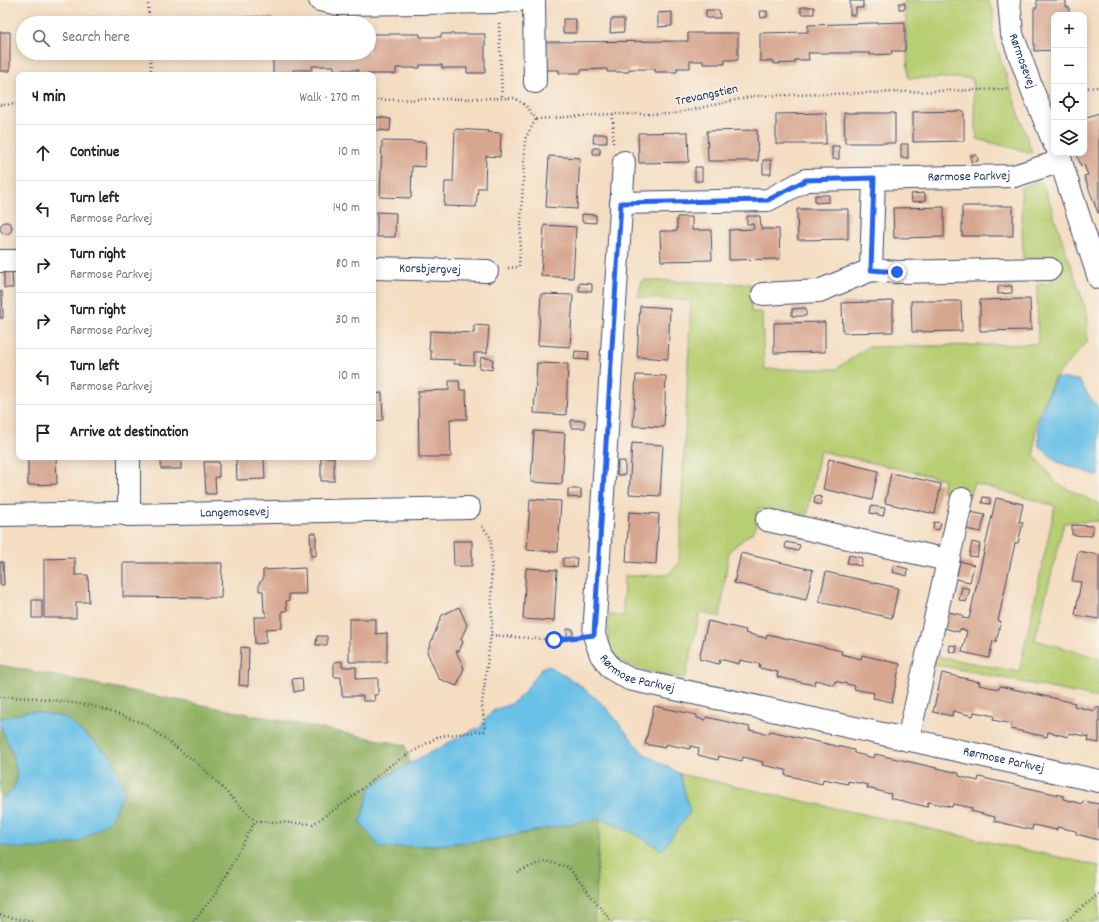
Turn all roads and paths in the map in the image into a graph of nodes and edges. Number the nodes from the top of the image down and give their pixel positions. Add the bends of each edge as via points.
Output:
1 (148, 0) edge
2 (320, 0) edge
3 (534, 0) edge
4 (1009, 0) edge
5 (508, 1) edge
6 (149, 16) edge
7 (150, 60) edge
8 (150, 72) edge
9 (535, 82) dead end
10 (1099, 87) edge
11 (1032, 88) junction
12 (1087, 88) edge
13 (502, 98) junction
14 (376, 100) edge
15 (16, 104) edge
16 (0, 105) edge
17 (536, 119) junction
18 (1051, 135) edge
19 (1051, 156) edge
20 (1059, 156) edge
21 (624, 162) dead end
22 (874, 178) junction
23 (621, 203) junction
24 (0, 261) edge
25 (16, 261) edge
26 (376, 268) edge
27 (1050, 269) dead end
28 (871, 270) junction
29 (487, 271) joint
30 (1099, 278) edge
31 (762, 294) dead end
32 (129, 460) edge
33 (962, 498) dead end
34 (469, 508) joint
35 (0, 515) edge
36 (129, 515) junction
37 (767, 520) dead end
38 (948, 560) junction
39 (491, 635) junction
40 (594, 635) junction
41 (0, 697) edge
42 (908, 740) junction
43 (1099, 781) edge
44 (255, 821) junction
45 (517, 872) dead end
46 (1099, 894) edge
47 (0, 915) edge
48 (32, 922) edge
49 (193, 922) edge
50 (612, 922) edge
51 (1064, 922) edge

1 - 6 path
2 - 5 street via 338,4
3 - 9 street
4 - 11 street, Rørmosevej via 1012,34
5 - 13 path
7 - 8 path
10 - 12 path
11 - 17 path, Trevangstien via 754,96 673,114 613,114
11 - 18 street, Rørmosevej
13 - 14 path
13 - 17 path via 515,98 526,106
15 - 16 path
17 - 29 path via 525,139 519,267
19 - 22 street, Rørmose Parkvej via 1014,176
20 - 30 street, Rørmosevej
21 - 23 street, Rørmose Parkvej
22 - 23 street, Rørmose Parkvej via 806,180 768,200
22 - 28 street
23 - 40 street, Rørmose Parkvej
24 - 25 street
26 - 29 street, Korsbjergvej
27 - 28 street via 897,272
28 - 31 street via 819,291
32 - 36 street
33 - 38 street
34 - 36 street, Langemosevej
34 - 39 path via 490,538
35 - 36 street, Langemosevej
37 - 38 street
38 - 42 street
39 - 40 path via 554,640
39 - 44 path via 482,704 485,730 483,732 439,736 392,764 314,824
40 - 42 street, Rørmose Parkvej via 601,654 612,669 629,679
41 - 44 path via 38,698 94,706 145,724 201,766
42 - 43 street, Rørmose Parkvej
44 - 49 path via 216,893
45 - 50 path via 544,862 568,868
46 - 51 path
47 - 48 path

